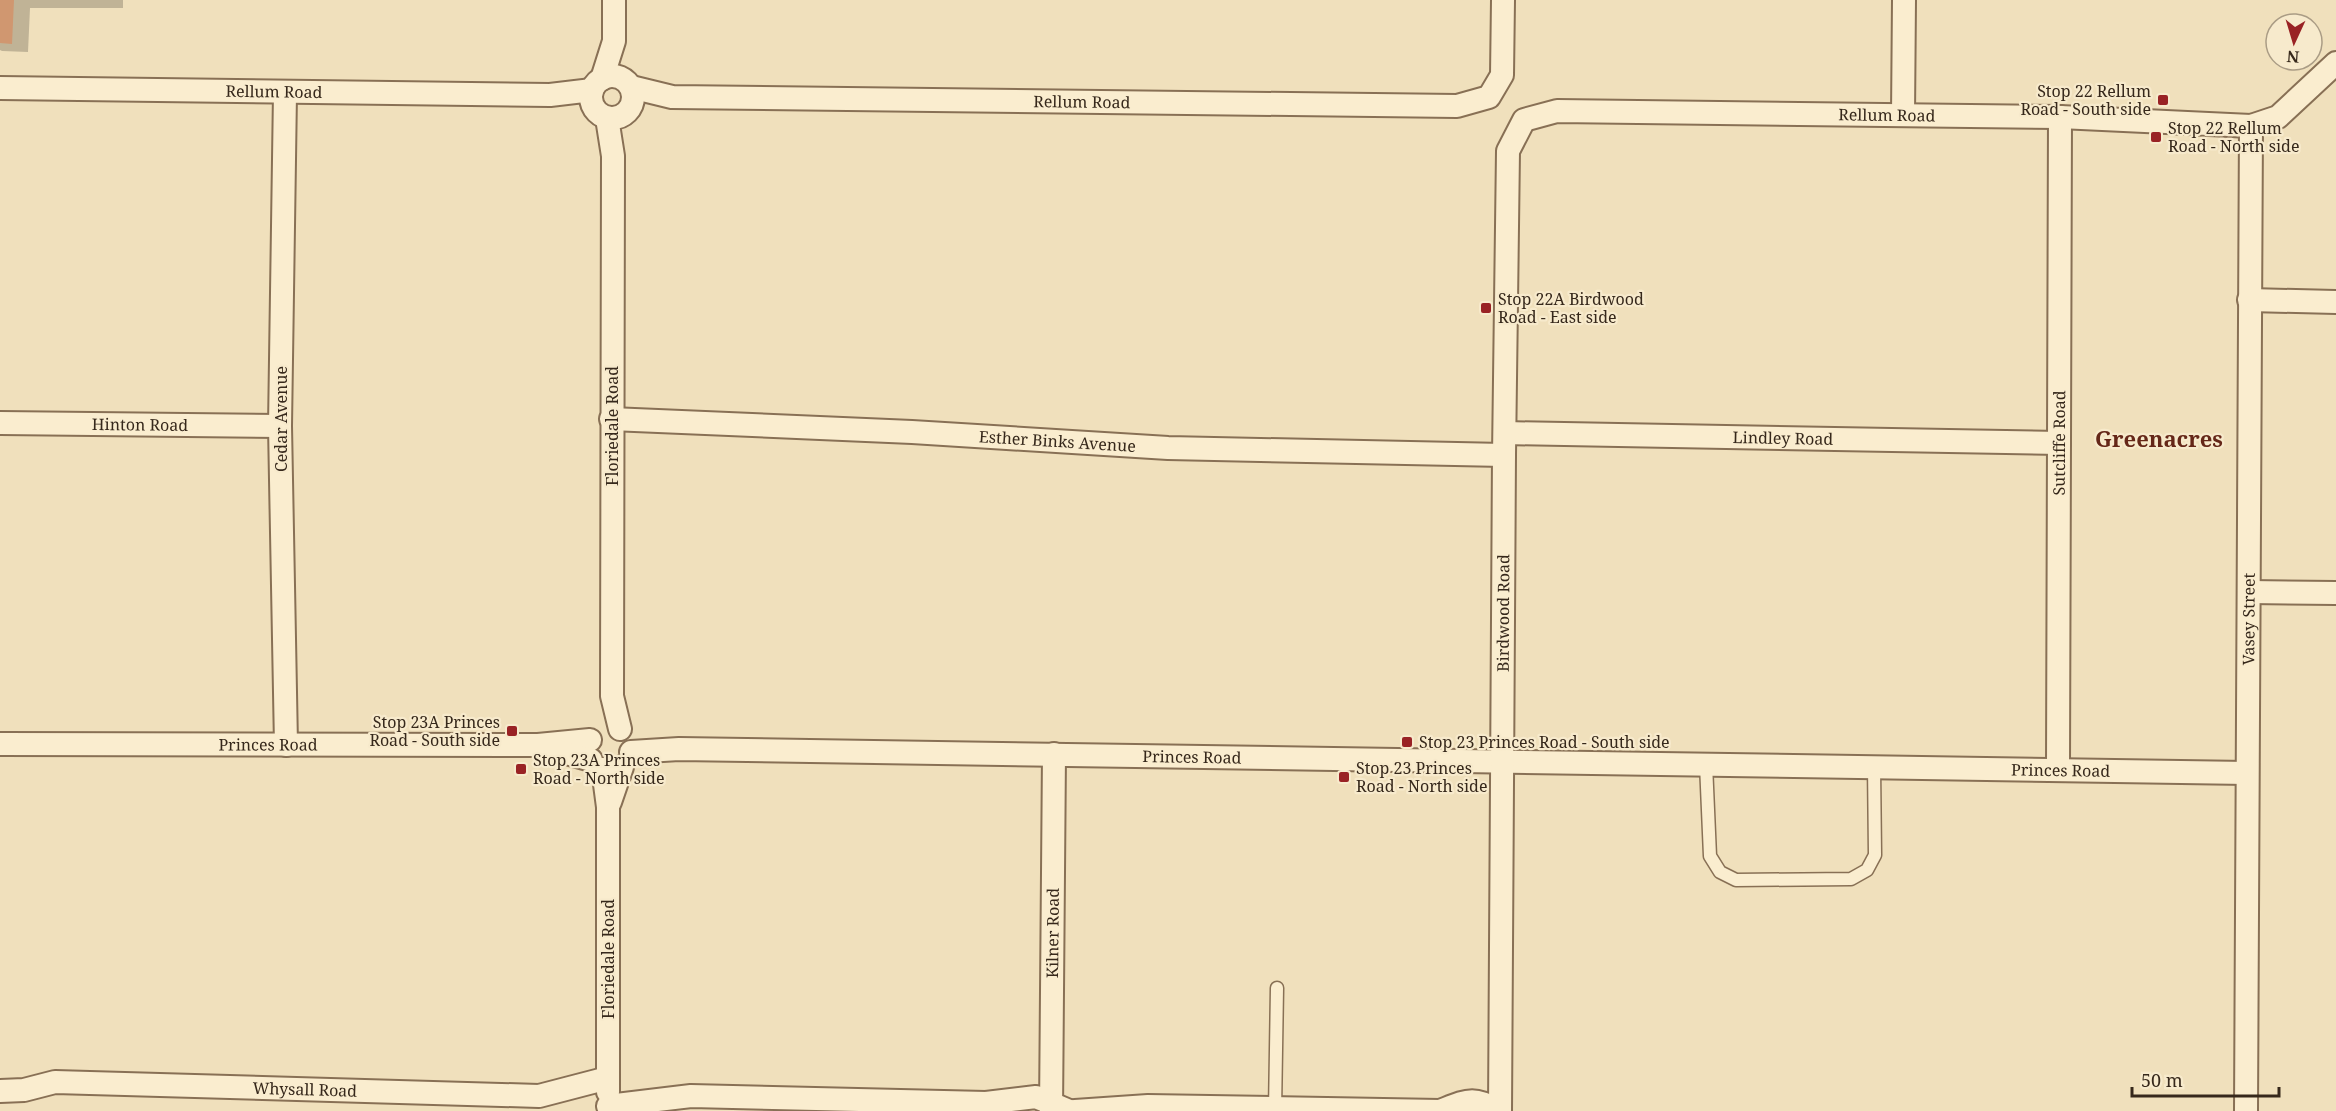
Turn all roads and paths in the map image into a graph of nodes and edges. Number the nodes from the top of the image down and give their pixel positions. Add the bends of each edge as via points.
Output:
1 (614, 0) edge
2 (1503, 0) edge
3 (1904, 0) edge
4 (2336, 63) edge
5 (0, 88) edge
6 (285, 93) junction
7 (613, 98) junction
8 (1903, 115) junction
9 (2060, 117) junction
10 (1524, 120) joint
11 (2251, 126) junction
12 (2249, 300) junction
13 (2336, 302) edge
14 (611, 419) junction
15 (0, 423) edge
16 (280, 426) junction
17 (2059, 443) junction
18 (1504, 444) junction
19 (2249, 592) junction
20 (2336, 593) edge
21 (0, 744) edge
22 (286, 745) junction
23 (611, 748) junction
24 (1054, 754) junction
25 (1503, 761) junction
26 (1706, 764) junction
27 (1874, 766) junction
28 (2058, 770) junction
29 (2247, 773) junction
30 (1277, 988) dead end
31 (608, 1078) junction
32 (0, 1090) edge
33 (824, 1106) edge
34 (608, 1108) edge
35 (1057, 1109) edge
36 (1275, 1110) edge
37 (1075, 1111) edge
38 (1500, 1111) edge
39 (2246, 1111) edge

1 - 7 street, Floriedale Road
2 - 7 street, Rellum Road via 1502,75 1489,97 1457,106
3 - 8 street
4 - 11 street via 2278,117
5 - 6 street, Rellum Road
6 - 7 street, Rellum Road
6 - 16 street, Cedar Avenue
7 - 14 street, Floriedale Road
8 - 9 street, Rellum Road
8 - 10 street, Rellum Road via 1557,111
9 - 11 street, Rellum Road
9 - 17 street, Sutcliffe Road
10 - 18 street, Birdwood Road via 1508,151
11 - 12 street, Vasey Street
12 - 13 street
12 - 19 street, Vasey Street
14 - 18 street, Esther Binks Avenue via 1168,448
14 - 23 street, Floriedale Road
15 - 16 street, Hinton Road
16 - 22 street, Cedar Avenue
17 - 18 street, Lindley Road
17 - 28 street, Sutcliffe Road
18 - 25 street, Birdwood Road
19 - 20 street
19 - 29 street, Vasey Street
21 - 22 street, Princes Road
22 - 23 street, Princes Road
23 - 24 street, Princes Road
23 - 31 street, Floriedale Road
24 - 25 street, Princes Road
24 - 35 street, Kilner Road
25 - 26 street, Princes Road
25 - 38 street, Birdwood Road
26 - 27 street, Princes Road
26 - 27 lane via 1710,856 1720,872 1736,880 1851,879 1868,870 1875,855
27 - 28 street, Princes Road
28 - 29 street, Princes Road
29 - 39 street, Vasey Street
30 - 36 lane
31 - 32 street, Whysall Road via 539,1096 55,1082 24,1090
31 - 34 street, Floriedale Road
33 - 34 street via 691,1096
33 - 35 street via 986,1103 1036,1098
36 - 37 street via 1148,1106
36 - 38 street via 1440,1111 1466,1101 1482,1101

